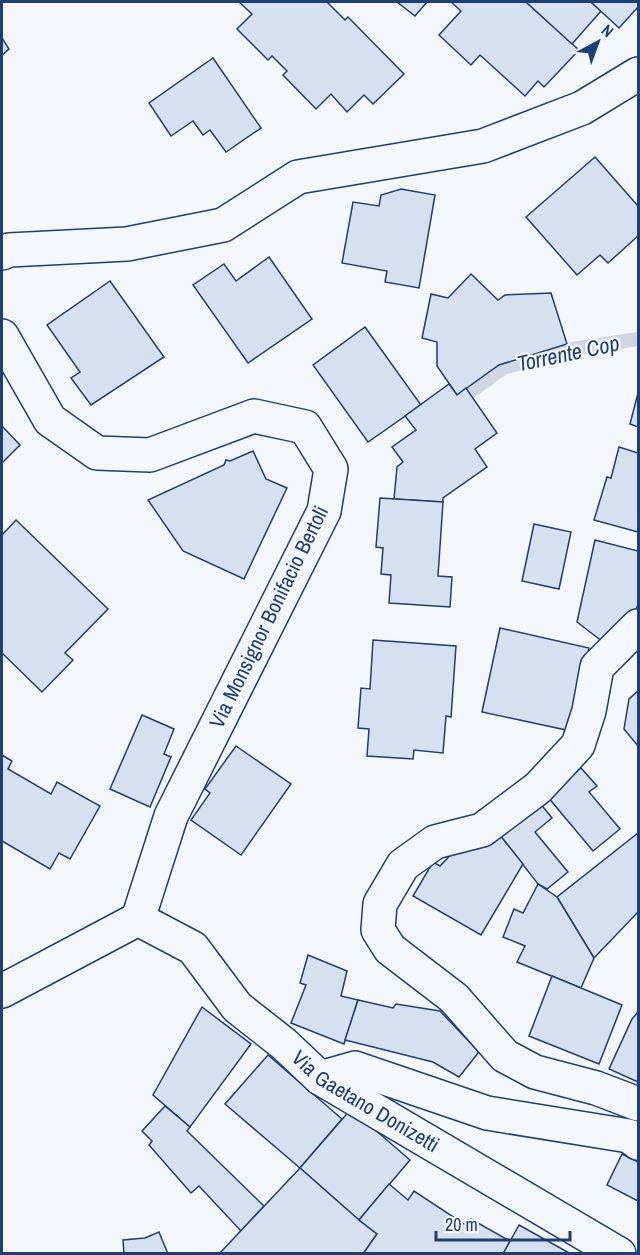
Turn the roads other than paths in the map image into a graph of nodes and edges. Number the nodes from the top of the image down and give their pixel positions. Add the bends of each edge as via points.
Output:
1 (639, 74) edge
2 (2, 253) edge
3 (2, 336) edge
4 (639, 626) edge
5 (138, 919) junction
6 (2, 991) edge
7 (320, 1078) junction
8 (639, 1104) edge
9 (635, 1137) edge
10 (619, 1254) edge

1 - 2 street via 582,108 483,146 298,177 223,225 127,244
3 - 5 street, Via Monsignor Bonifacio Bertoli via 50,420 97,453 150,455 254,416 305,427 331,469 324,511 171,816
4 - 8 street via 597,667 578,745 538,788 482,830 435,842 403,865 380,904 378,930 390,949 453,998 505,1056 535,1072
5 - 6 street
5 - 7 street, Via Gaetano Donizetti via 194,948 237,1007
7 - 9 street via 355,1068 487,1113
7 - 10 street, Via Gaetano Donizetti

